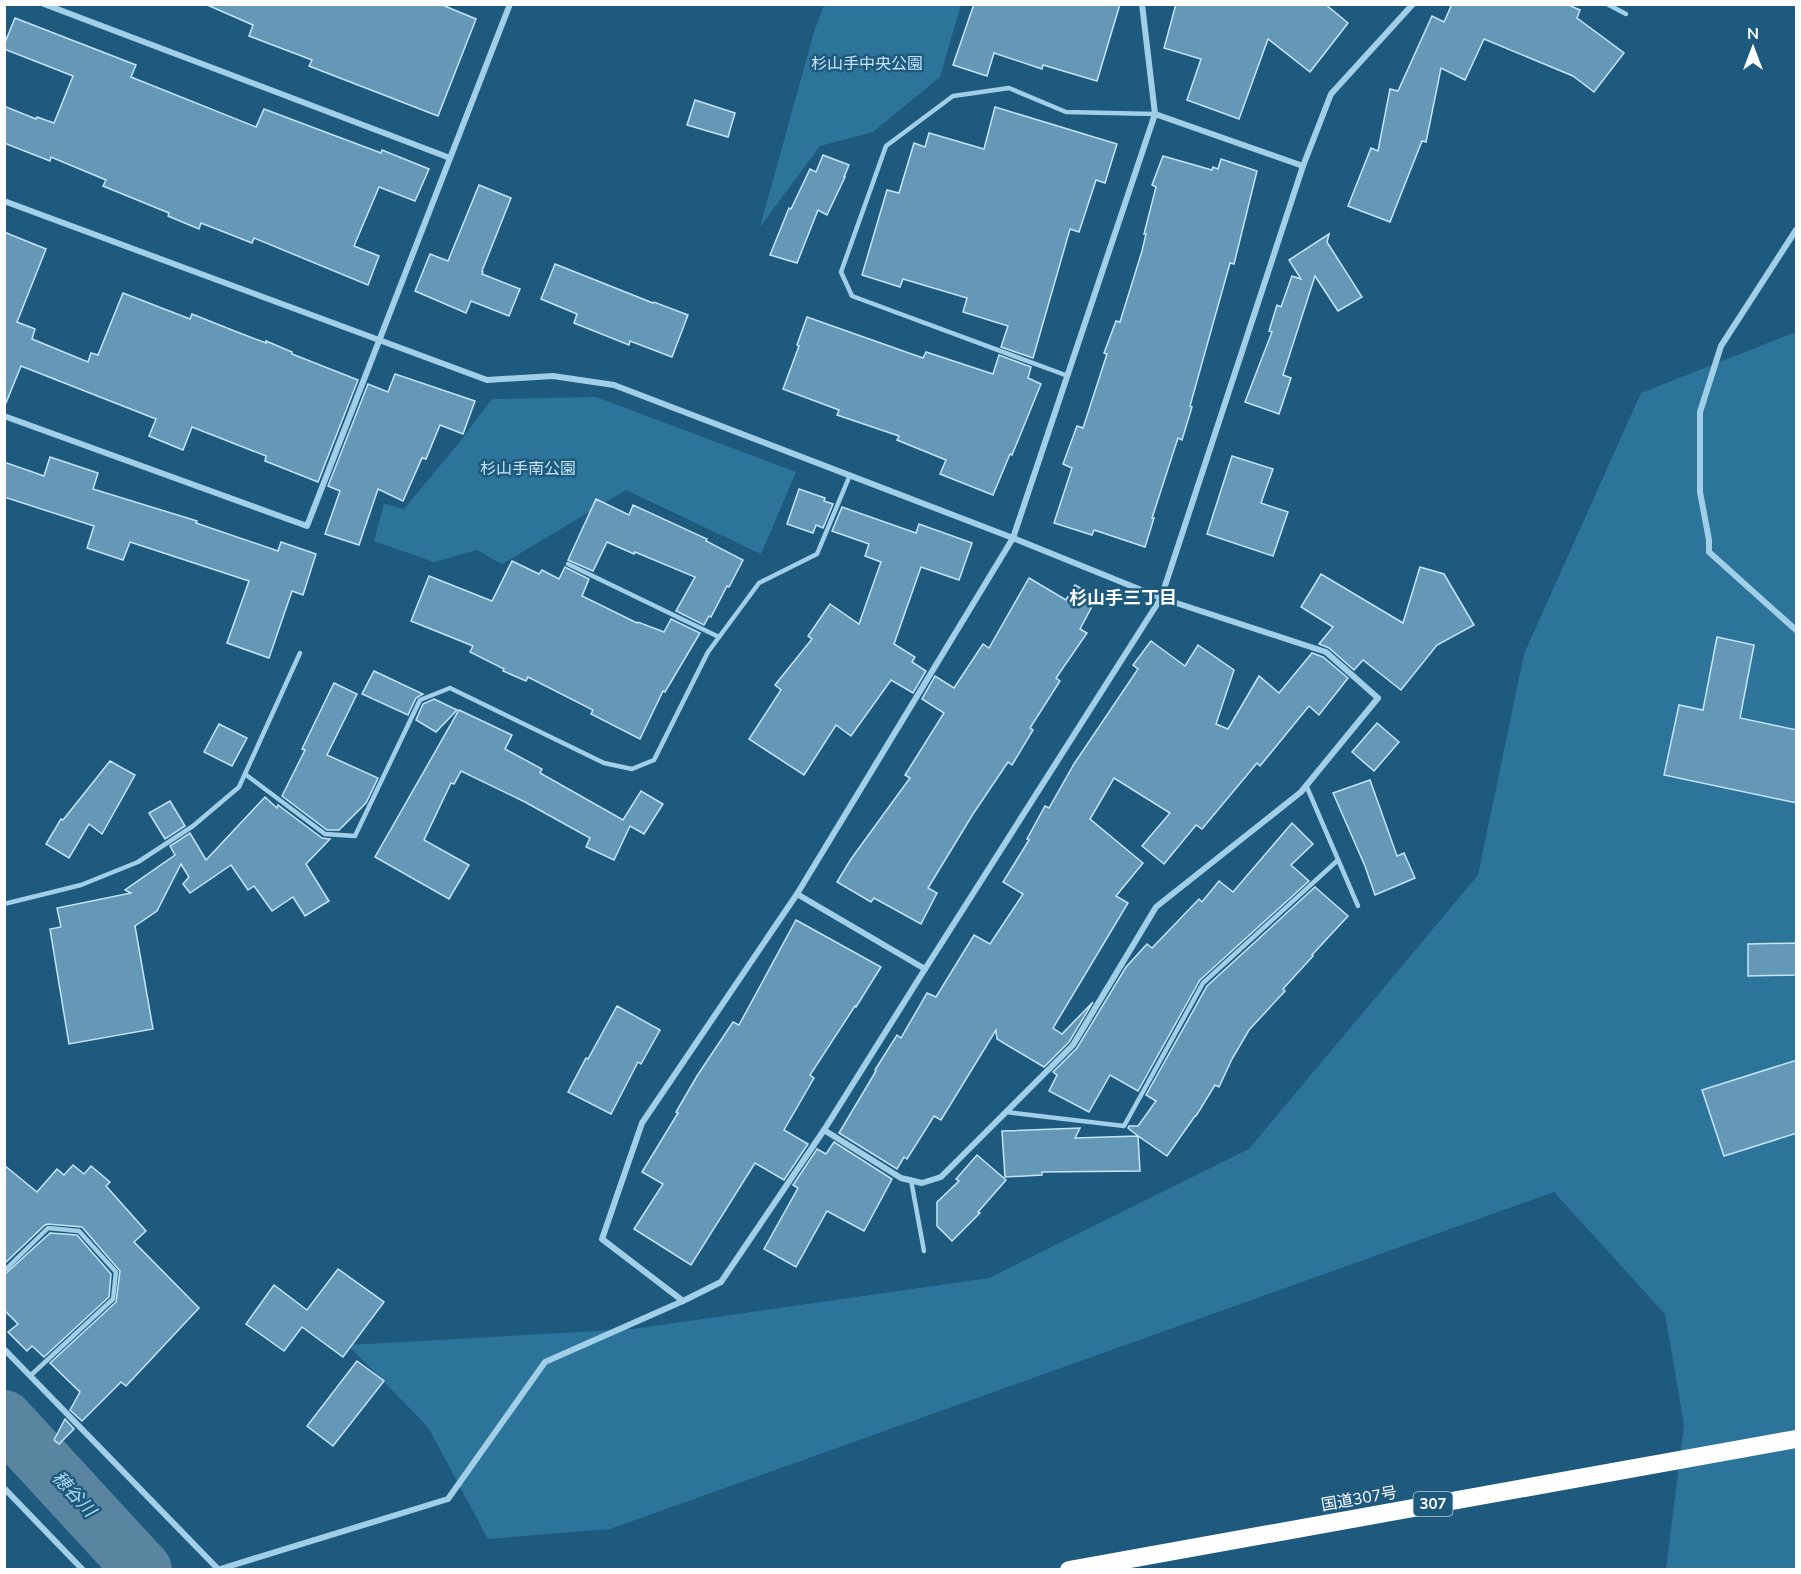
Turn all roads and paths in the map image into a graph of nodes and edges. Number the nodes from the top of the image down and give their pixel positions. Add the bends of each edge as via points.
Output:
1 (44, 4) edge
2 (510, 4) edge
3 (1142, 4) edge
4 (1413, 4) edge
5 (1607, 4) edge
6 (1626, 14) dead end
7 (1155, 114) junction
8 (450, 158) junction
9 (1303, 166) junction
10 (4, 201) edge
11 (1797, 230) edge
12 (380, 340) junction
13 (1068, 376) junction
14 (4, 416) edge
15 (850, 476) junction
16 (1013, 538) junction
17 (568, 564) dead end
18 (1161, 598) junction
19 (1797, 630) edge
20 (719, 638) junction
21 (300, 653) dead end
22 (245, 774) junction
23 (1306, 785) junction
24 (1338, 860) junction
25 (797, 894) junction
26 (4, 904) edge
27 (1358, 906) dead end
28 (925, 969) junction
29 (1006, 1112) junction
30 (824, 1130) junction
31 (911, 1180) junction
32 (924, 1251) dead end
33 (4, 1271) edge
34 (683, 1301) junction
35 (4, 1349) edge
36 (30, 1376) junction
37 (1797, 1439) edge
38 (4, 1488) edge
39 (83, 1569) edge
40 (217, 1569) edge
41 (1069, 1569) edge

1 - 8 street
2 - 8 street
3 - 7 street
4 - 9 street via 1331,94
5 - 6 lane
7 - 9 street
7 - 13 street
7 - 13 lane via 1066,112 1009,88 953,96 886,146 842,272 852,296
8 - 12 street
9 - 18 street
10 - 12 street
11 - 19 street via 1721,346 1700,412 1700,492 1709,552
12 - 14 street via 308,526
12 - 15 street via 487,381 554,376 615,385
13 - 16 street
15 - 16 street
15 - 20 lane via 817,554 759,583
16 - 18 street
16 - 25 street
17 - 20 lane
18 - 23 street via 1326,652 1378,698
18 - 28 street
20 - 22 lane via 708,652 654,760 632,769 604,763 450,688 420,700 355,836 325,834
21 - 22 lane
22 - 26 lane via 239,787 193,826 138,862 81,885
23 - 24 lane
23 - 29 street via 1156,907 1073,1045
24 - 27 lane
24 - 29 lane via 1203,983 1124,1126
25 - 28 street
25 - 34 street via 642,1124 602,1239
28 - 30 street
29 - 31 street via 940,1177 922,1183
30 - 31 street via 901,1178
30 - 34 street via 721,1282
31 - 32 lane
33 - 36 lane via 48,1227 79,1231 116,1272 113,1299
34 - 40 street via 546,1362 448,1499
35 - 36 street
36 - 40 street
37 - 41 highway, 国道307号 / 307
38 - 39 street

